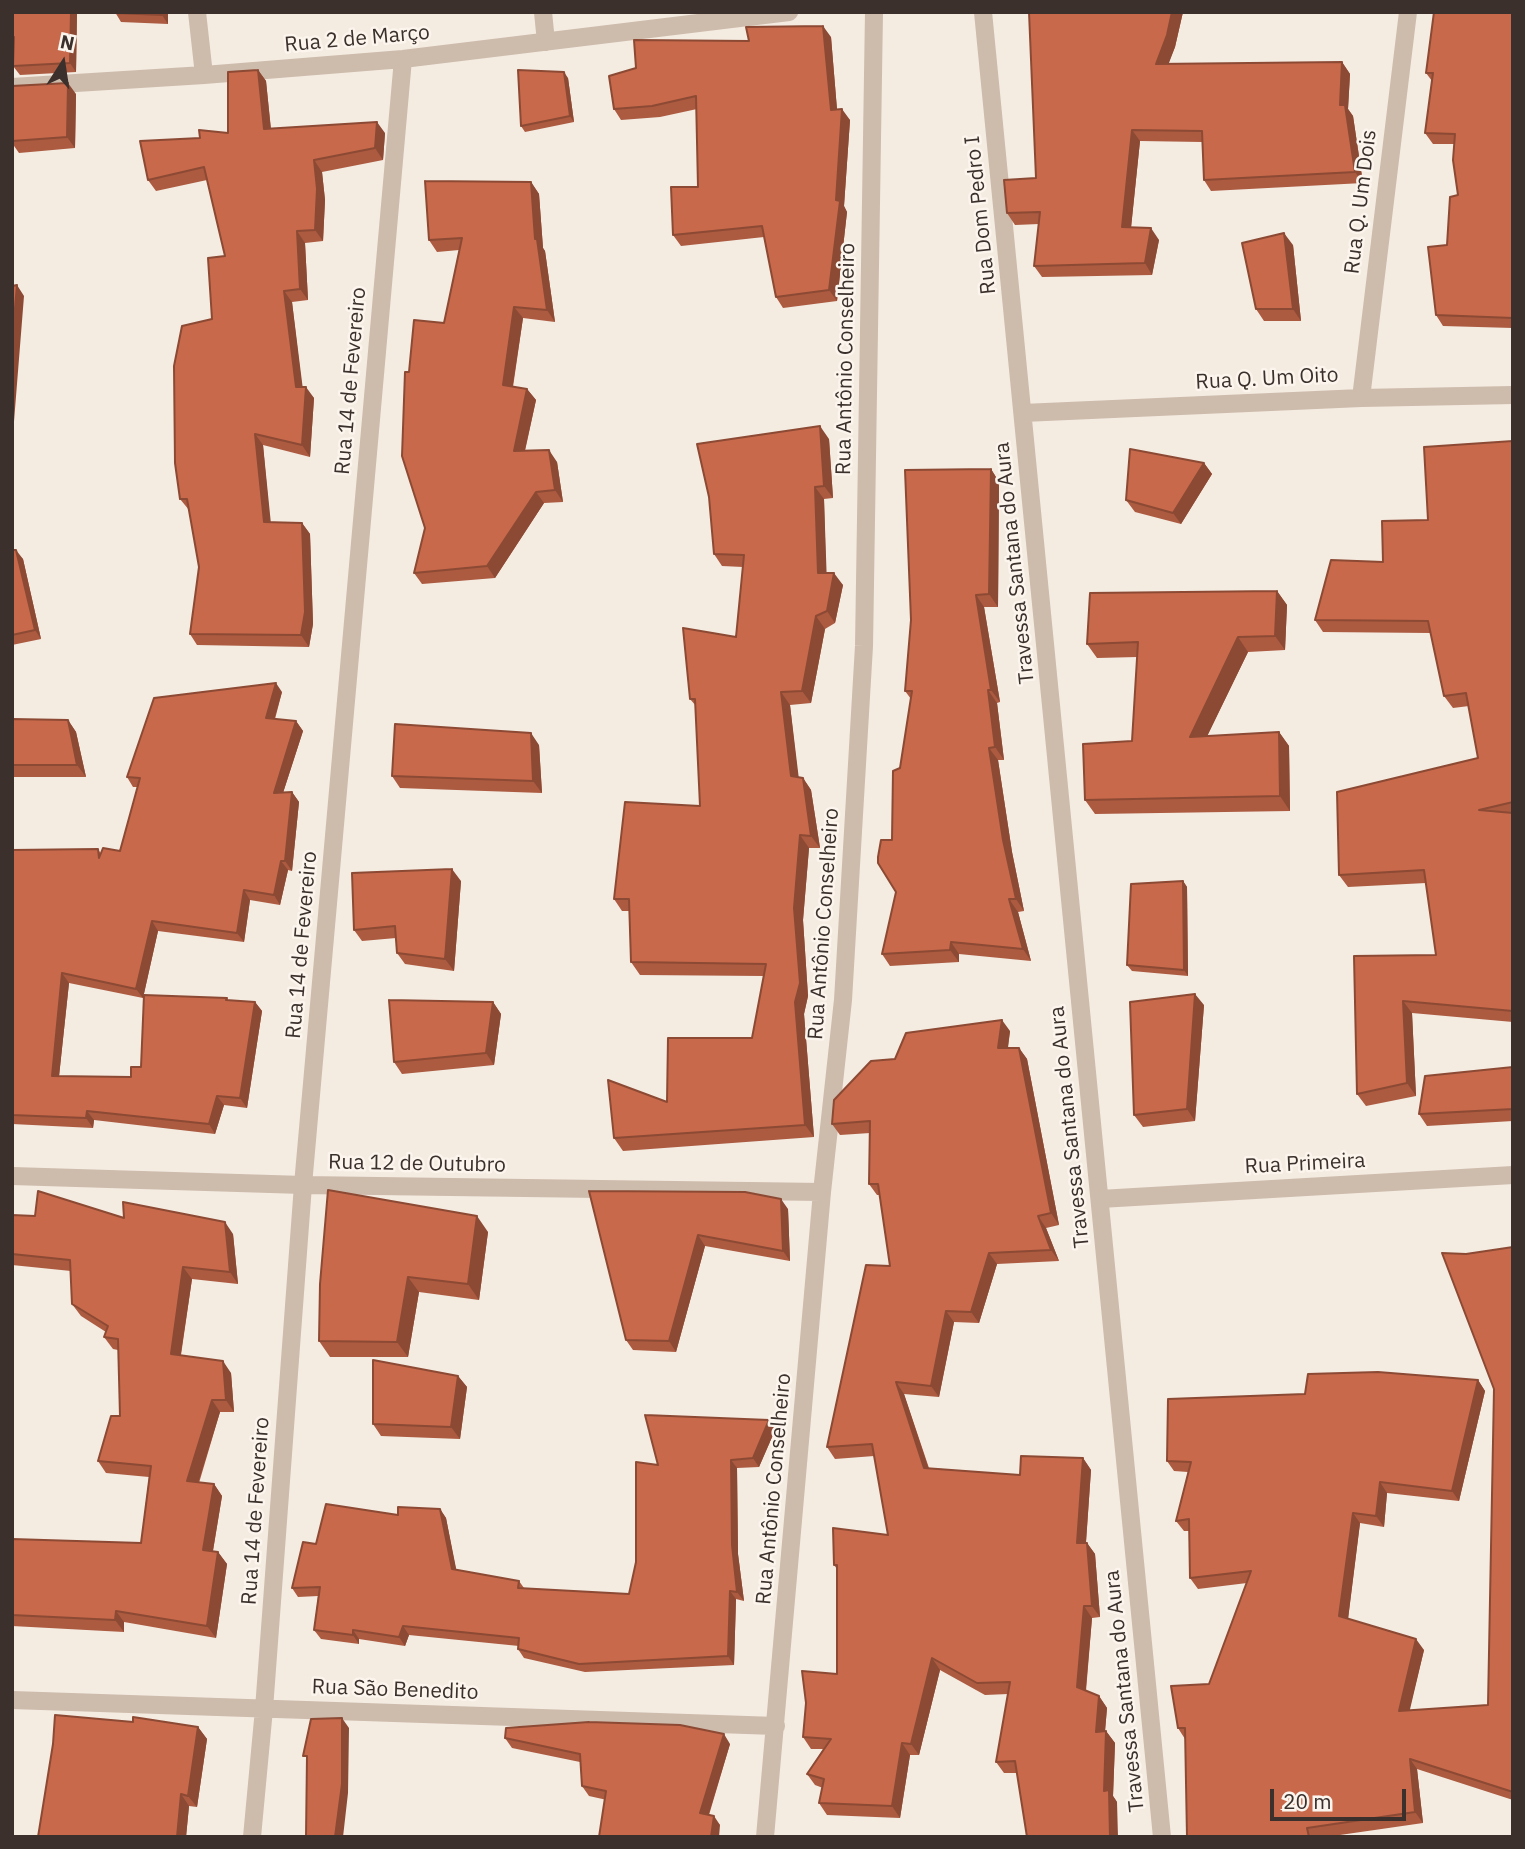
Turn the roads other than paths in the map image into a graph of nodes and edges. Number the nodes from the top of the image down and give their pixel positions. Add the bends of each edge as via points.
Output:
1 (197, 12) edge
2 (543, 12) edge
3 (789, 12) edge
4 (874, 12) edge
5 (983, 12) edge
6 (1408, 12) edge
7 (545, 42) junction
8 (403, 59) junction
9 (204, 75) junction
10 (12, 87) edge
11 (1513, 395) edge
12 (1361, 398) junction
13 (1023, 413) junction
14 (1513, 1175) edge
15 (12, 1176) edge
16 (303, 1185) junction
17 (822, 1192) junction
18 (1100, 1199) junction
19 (12, 1700) edge
20 (264, 1709) junction
21 (776, 1726) junction
22 (252, 1837) edge
23 (765, 1837) edge
24 (1162, 1837) edge

1 - 9 street
2 - 7 street
3 - 7 street, Rua 2 de Março
4 - 17 street, Rua Antônio Conselheiro via 864,646 843,1000
5 - 13 street, Rua Dom Pedro I
6 - 12 street, Rua Q. Um Dois
7 - 8 street, Rua 2 de Março
8 - 9 street, Rua 2 de Março
8 - 16 street, Rua 14 de Fevereiro
9 - 10 street, Rua 2 de Março
11 - 12 street, Rua Q. Um Oito
12 - 13 street, Rua Q. Um Oito
13 - 18 street, Travessa Santana do Aura
14 - 18 street, Rua Primeira
15 - 16 street, Rua 12 de Outubro
16 - 17 street, Rua 12 de Outubro
16 - 20 street, Rua 14 de Fevereiro
17 - 21 street, Rua Antônio Conselheiro
18 - 24 street, Travessa Santana do Aura
19 - 20 street, Rua São Benedito
20 - 21 street, Rua São Benedito
20 - 22 street, Rua 14 de Fevereiro
21 - 23 street, Rua Antônio Conselheiro

